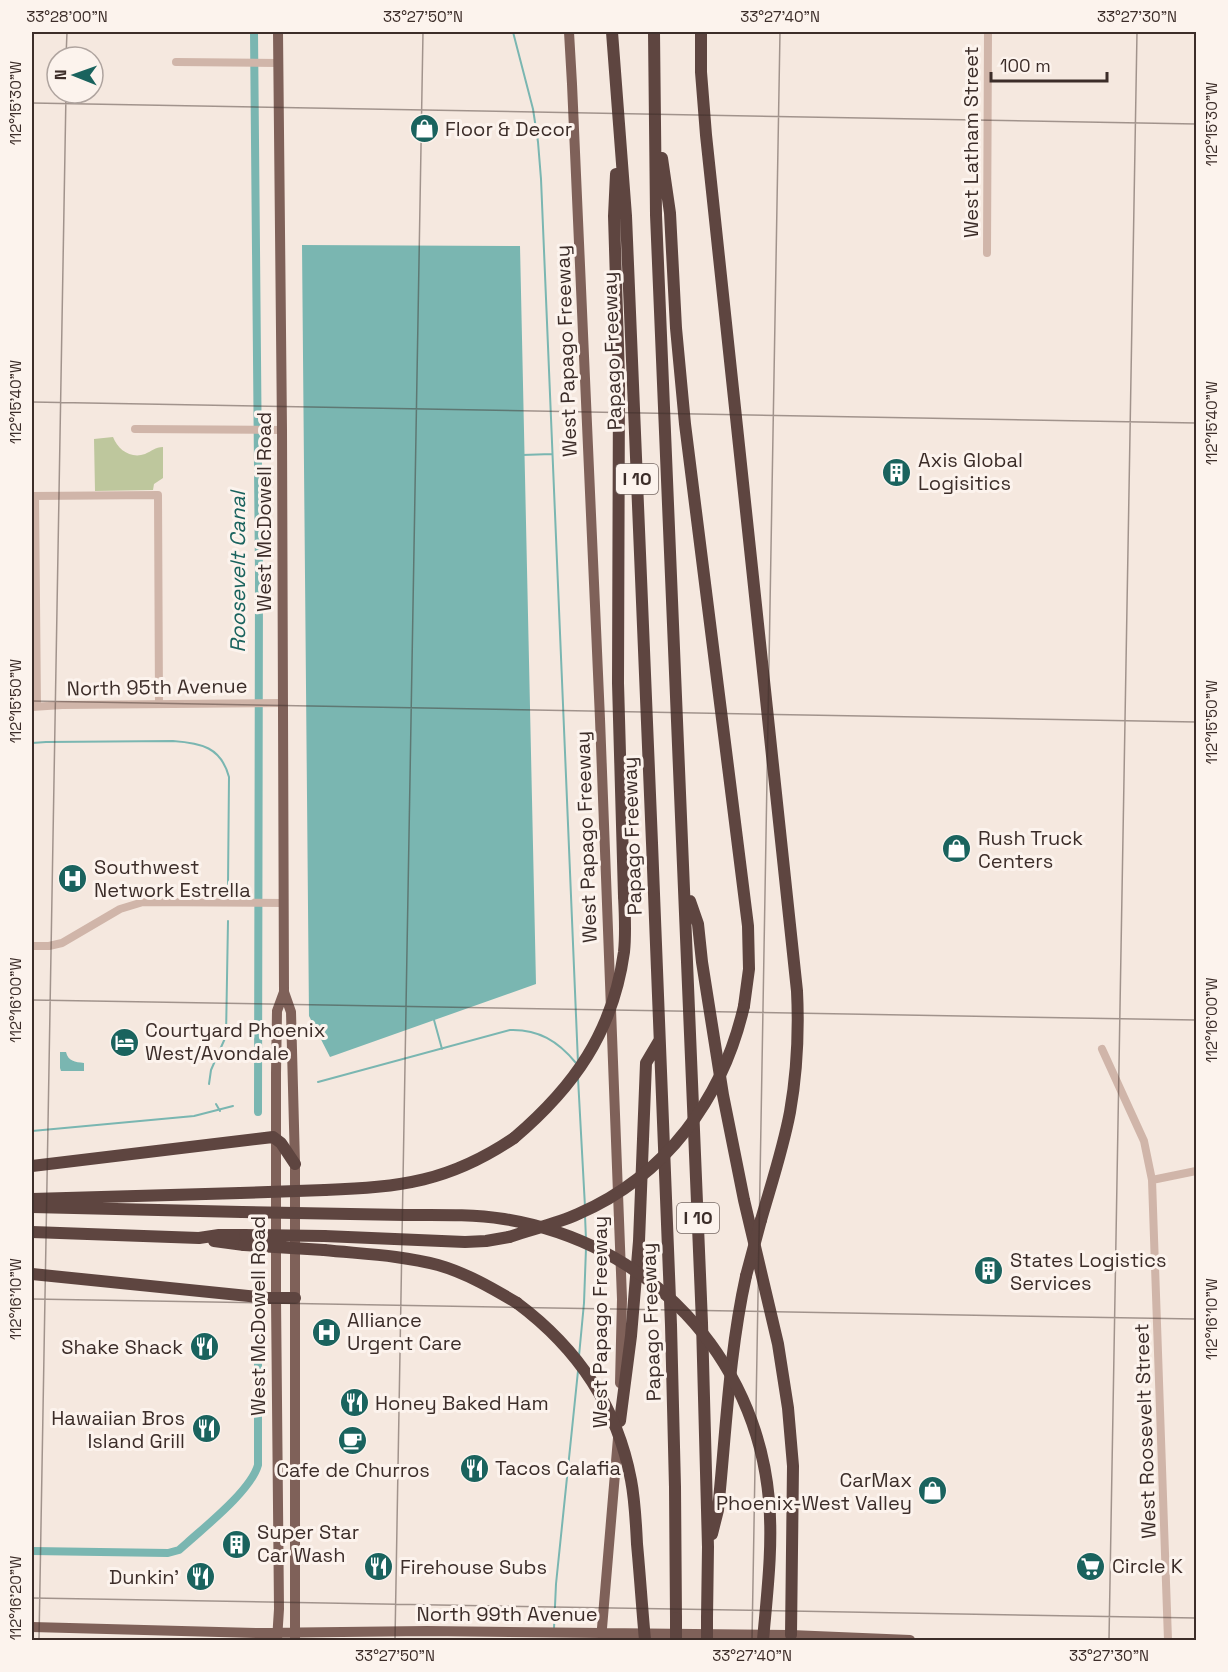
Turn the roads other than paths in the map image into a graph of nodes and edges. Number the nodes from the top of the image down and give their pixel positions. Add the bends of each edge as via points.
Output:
1 (278, 32) edge
2 (569, 32) edge
3 (612, 32) edge
4 (654, 32) edge
5 (701, 32) edge
6 (988, 32) edge
7 (176, 62) dead end
8 (278, 63) junction
9 (656, 115) junction
10 (617, 116) junction
11 (987, 253) dead end
12 (135, 429) dead end
13 (282, 430) junction
14 (33, 496) edge
15 (283, 703) junction
16 (159, 704) junction
17 (34, 706) edge
18 (685, 888) junction
19 (284, 903) junction
20 (32, 946) edge
21 (284, 992) junction
22 (660, 1040) junction
23 (1102, 1049) dead end
24 (276, 1139) junction
25 (295, 1164) junction
26 (32, 1166) edge
27 (1197, 1171) edge
28 (1152, 1180) junction
29 (32, 1199) edge
30 (32, 1207) edge
31 (32, 1232) edge
32 (244, 1240) junction
33 (32, 1274) edge
34 (276, 1298) junction
35 (295, 1298) junction
36 (620, 1421) junction
37 (708, 1547) junction
38 (32, 1627) edge
39 (295, 1636) edge
40 (278, 1637) edge
41 (601, 1637) edge
42 (790, 1638) edge
43 (645, 1641) edge
44 (676, 1641) edge
45 (707, 1641) edge
46 (763, 1641) edge
47 (910, 1641) edge
48 (1168, 1641) edge

1 - 8 main road, West McDowell Road
2 - 36 main road, West Papago Freeway via 622,1299
3 - 10 highway, Papago Freeway / I 10
4 - 9 highway, I 10
5 - 37 highway, bridge via 706,135 797,991 798,1045 781,1153 739,1311 718,1510
6 - 11 street, West Latham Street
7 - 8 street
8 - 13 main road, West McDowell Road
9 - 18 highway, I 10 via 656,215
9 - 32 highway, bridge via 670,213 686,424 748,926 749,969 735,1039 717,1081 669,1152 637,1179 594,1206 554,1224 486,1241 324,1236
10 - 22 highway, Papago Freeway / I 10 via 626,216
10 - 29 highway, bridge via 617,651 625,935 612,1004 585,1060 560,1094 514,1138 464,1166 425,1180 375,1188
12 - 13 street
13 - 15 main road, West McDowell Road
14 - 16 street via 158,495
14 - 17 street
15 - 16 street, North 95th Avenue
15 - 19 main road, West McDowell Road
16 - 17 street, North 95th Avenue
18 - 37 highway, I 10
18 - 42 highway via 698,924 723,1095 778,1344 788,1407 793,1466
19 - 20 street via 143,902 120,909 62,943
19 - 21 main road, West McDowell Road
21 - 24 main road, West McDowell Road via 277,1011
21 - 25 main road, West McDowell Road via 291,1011
22 - 36 highway via 646,1063 639,1241
22 - 44 highway, Papago Freeway / I 10, bridge via 675,1464
23 - 28 street, West Roosevelt Street via 1144,1141
24 - 25 highway
24 - 26 highway
24 - 34 main road, West McDowell Road
25 - 35 main road, West McDowell Road
27 - 28 street
28 - 48 street, West Roosevelt Street
30 - 46 highway, bridge via 465,1215 555,1230 630,1267 689,1317 714,1349 741,1394 754,1427 770,1518
31 - 32 highway
32 - 43 highway, bridge via 393,1256 438,1265 483,1283 546,1326 593,1383 616,1428 632,1482
33 - 34 highway
34 - 35 highway
34 - 40 main road, West McDowell Road
35 - 39 main road, West McDowell Road
36 - 41 main road, West Papago Freeway
37 - 45 highway, I 10, bridge
38 - 40 main road, North 99th Avenue
39 - 40 main road, North 99th Avenue
39 - 41 main road, North 99th Avenue via 427,1631 570,1632
41 - 42 main road, North 99th Avenue
42 - 47 main road, North 99th Avenue

